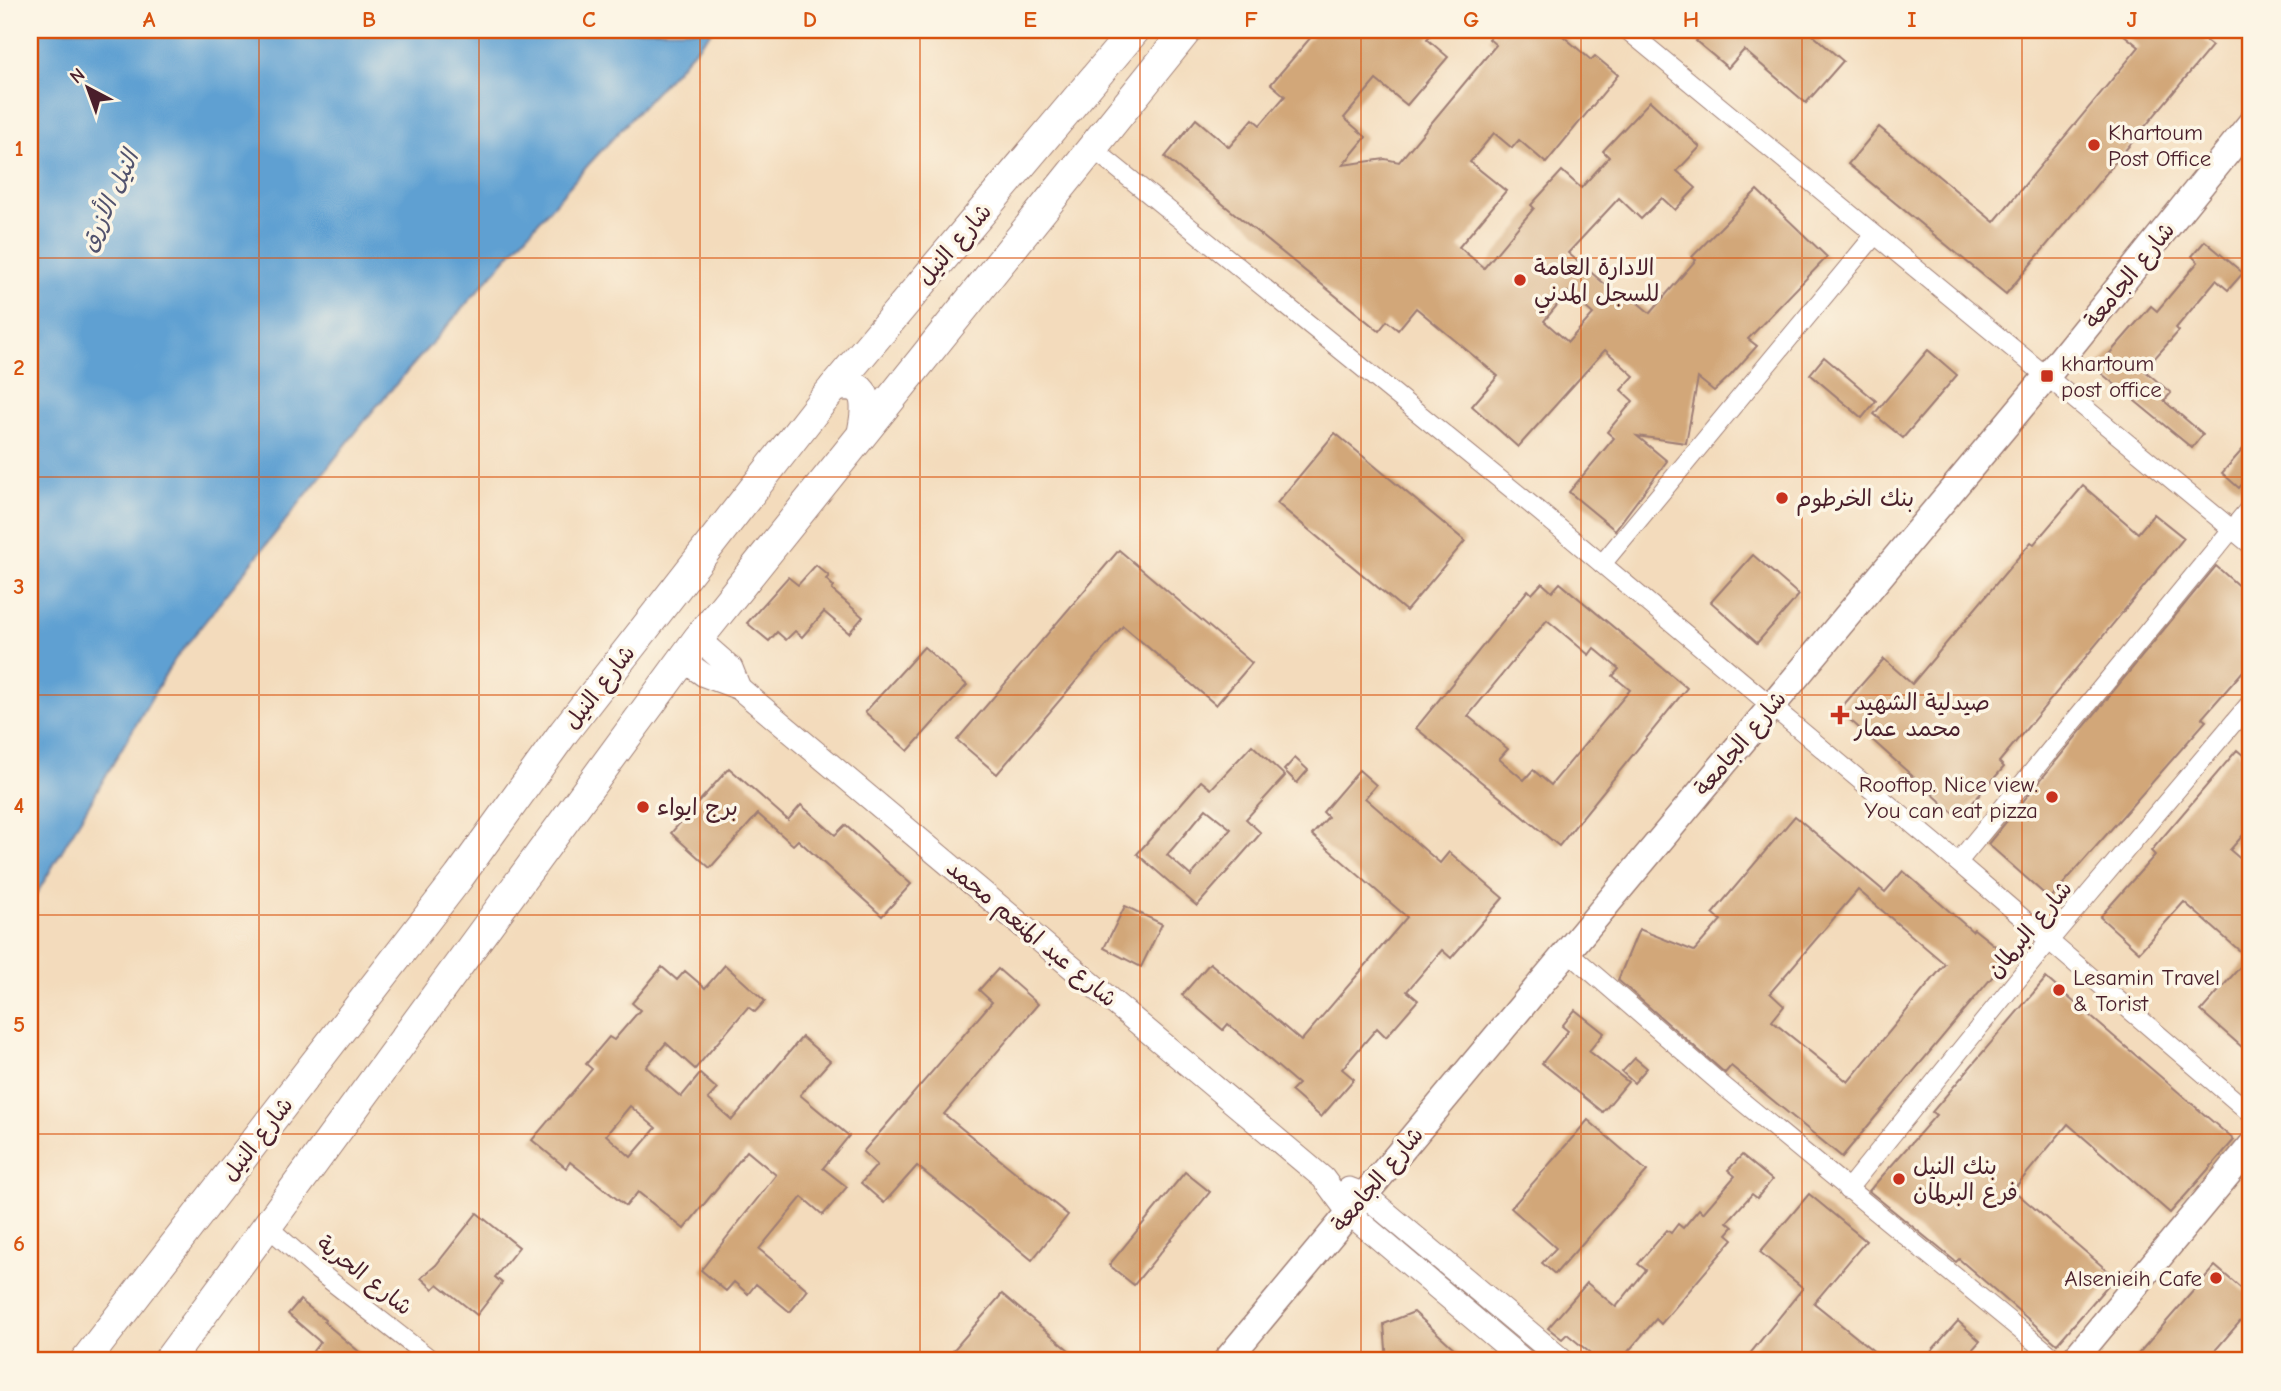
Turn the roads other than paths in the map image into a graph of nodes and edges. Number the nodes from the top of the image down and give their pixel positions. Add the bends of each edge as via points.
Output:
1 (1135, 30) edge
2 (1188, 30) edge
3 (1627, 30) edge
4 (2251, 123) edge
5 (1091, 147) junction
6 (1874, 236) junction
7 (2047, 376) junction
8 (834, 387) junction
9 (863, 430) junction
10 (2251, 506) edge
11 (2232, 530) junction
12 (2251, 545) edge
13 (1602, 564) junction
14 (691, 650) junction
15 (2251, 702) edge
16 (1772, 706) junction
17 (1958, 862) junction
18 (2049, 942) junction
19 (1567, 951) junction
20 (2251, 1114) edge
21 (2251, 1146) edge
22 (1847, 1190) junction
23 (1357, 1204) junction
24 (268, 1227) junction
25 (85, 1361) edge
26 (168, 1361) edge
27 (433, 1361) edge
28 (1226, 1361) edge
29 (1524, 1361) edge
30 (1563, 1361) edge
31 (2058, 1361) edge
32 (2073, 1361) edge

1 - 8 main road, شارع النيل
2 - 5 main road, شارع النيل
3 - 6 street
4 - 7 main road, شارع الجامعة
5 - 9 main road, شارع النيل
5 - 13 street
6 - 7 street
6 - 13 street
7 - 11 street
7 - 16 main road, شارع الجامعة
8 - 9 main road via 848,384 864,396
8 - 25 main road, شارع النيل via 564,732 459,877
9 - 14 main road, شارع النيل
10 - 11 street
11 - 12 street
11 - 17 street
13 - 16 street
14 - 23 street, شارع عبد المنعم محمد via 721,684 739,688
14 - 24 main road, شارع النيل
15 - 18 street, شارع البرلمان
16 - 17 street
16 - 19 main road, شارع الجامعة
17 - 18 street
18 - 20 street
18 - 22 street, شارع البرلمان
19 - 22 street
19 - 23 main road, شارع الجامعة
21 - 32 main road
22 - 31 street
23 - 28 main road, شارع الجامعة
23 - 29 street, شارع عبد المنعم محمد
23 - 30 street, شارع عبد المنعم محمد
24 - 26 main road, شارع النيل
24 - 27 street, شارع الحرية

